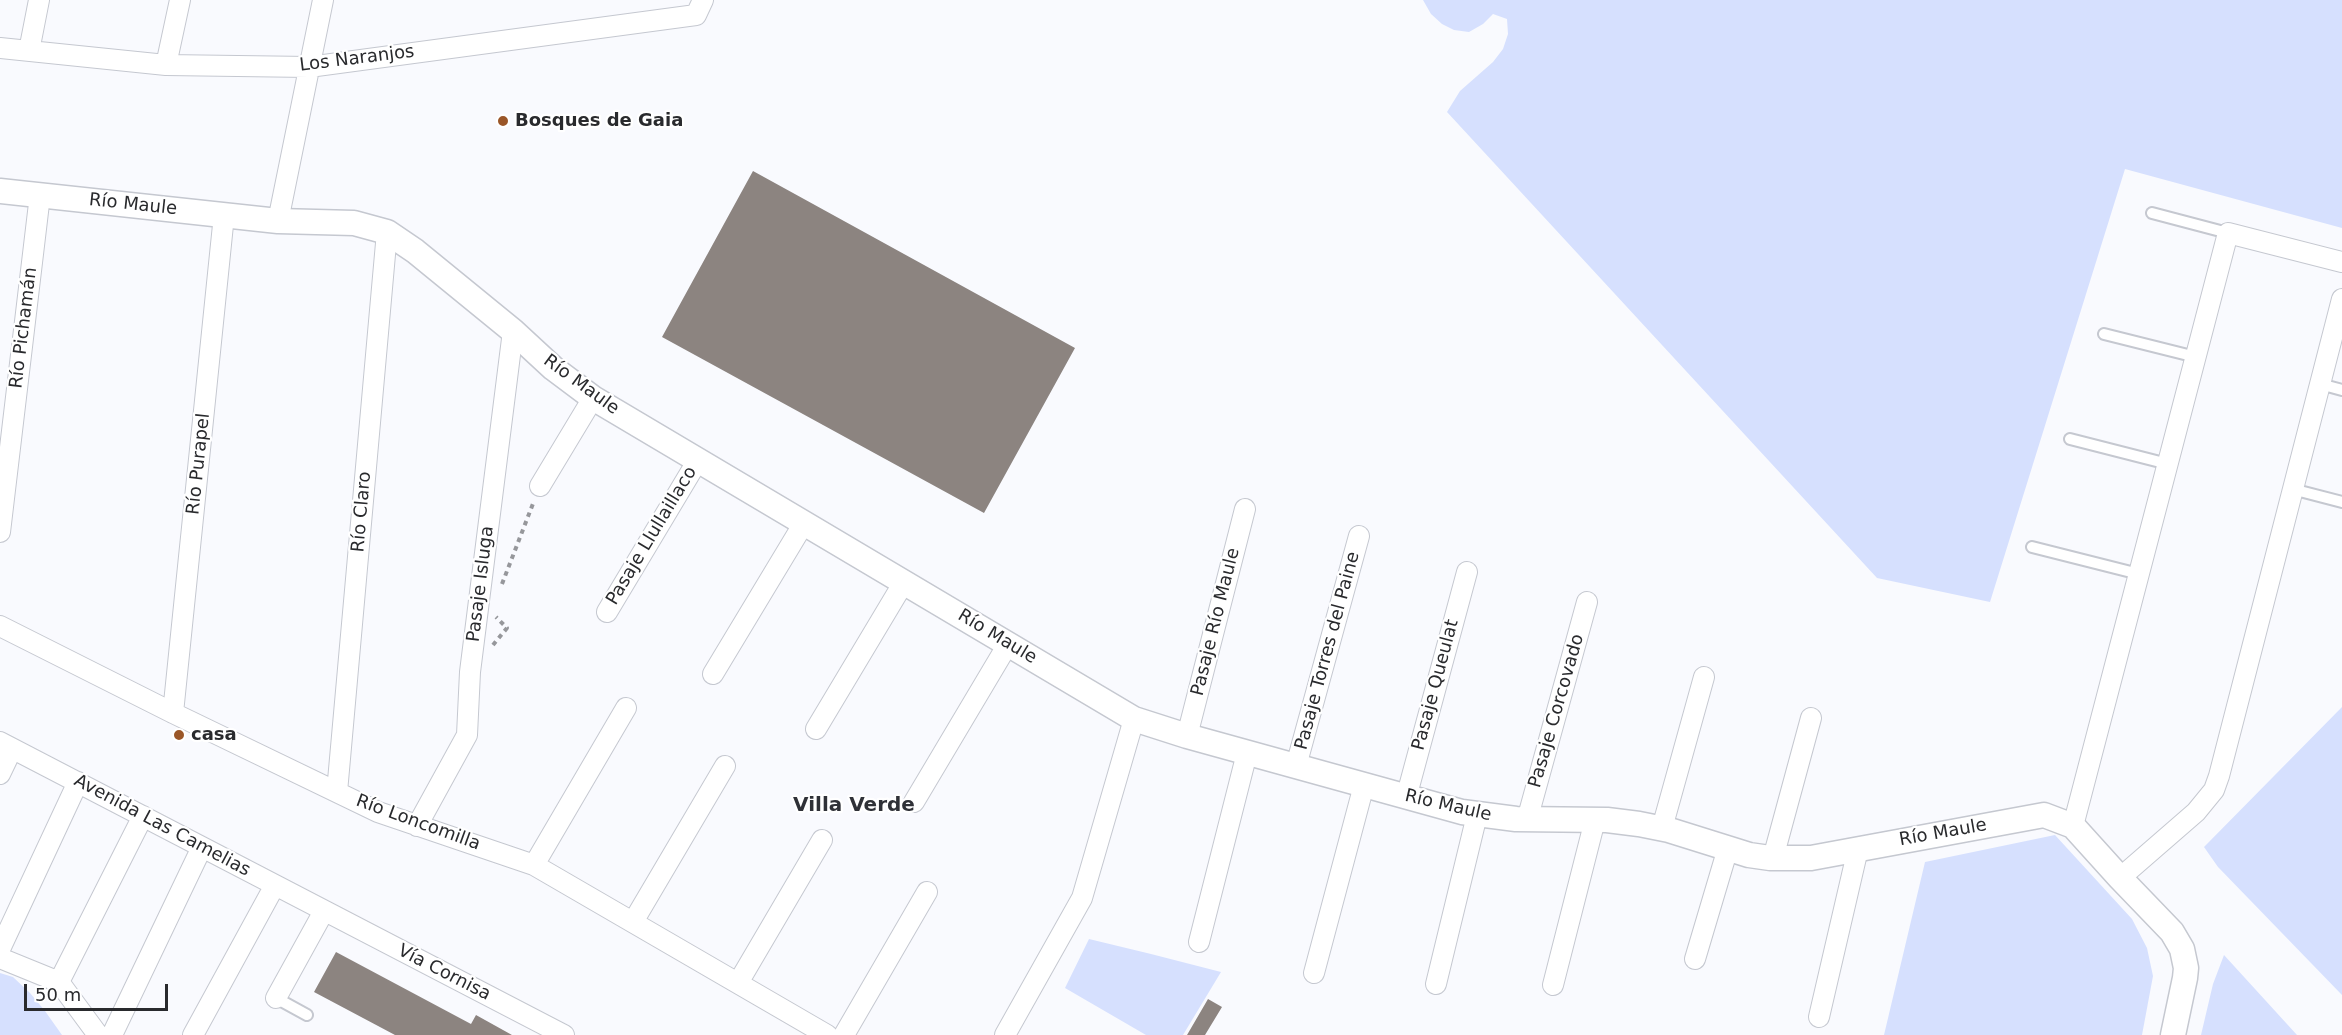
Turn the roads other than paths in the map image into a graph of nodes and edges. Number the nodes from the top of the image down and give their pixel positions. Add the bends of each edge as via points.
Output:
1 (39, 0) edge
2 (180, 0) edge
3 (323, 0) edge
4 (703, 0) edge
5 (0, 48) edge
6 (29, 51) junction
7 (166, 65) junction
8 (309, 67) junction
9 (0, 191) edge
10 (40, 195) junction
11 (2152, 213) dead end
12 (224, 215) junction
13 (278, 221) junction
14 (387, 232) junction
15 (2228, 232) junction
16 (2342, 262) edge
17 (2342, 299) edge
18 (513, 331) junction
19 (2104, 334) dead end
20 (2196, 357) junction
21 (2320, 384) junction
22 (2342, 390) edge
23 (593, 398) junction
24 (2070, 439) dead end
25 (698, 460) junction
26 (2168, 464) junction
27 (540, 486) road end
28 (2292, 489) junction
29 (2342, 502) edge
30 (1245, 508) dead end
31 (804, 523) junction
32 (0, 532) edge
33 (1359, 536) dead end
34 (2032, 547) dead end
35 (1467, 572) dead end
36 (2139, 574) junction
37 (904, 582) junction
38 (1587, 602) dead end
39 (607, 612) dead end
40 (0, 626) edge
41 (1008, 644) junction
42 (713, 674) dead end
43 (1704, 677) dead end
44 (626, 708) dead end
45 (173, 713) junction
46 (1811, 718) dead end
47 (1134, 719) junction
48 (816, 729) dead end
49 (1187, 736) junction
50 (6, 746) edge
51 (1247, 753) junction
52 (725, 766) dead end
53 (1296, 766) junction
54 (0, 774) edge
55 (78, 782) junction
56 (1364, 785) junction
57 (338, 792) junction
58 (1406, 798) junction
59 (914, 802) dead end
60 (1477, 815) junction
61 (143, 816) junction
62 (1527, 820) junction
63 (1596, 820) junction
64 (417, 826) junction
65 (2073, 826) junction
66 (1662, 828) junction
67 (822, 840) dead end
68 (202, 847) junction
69 (1728, 848) junction
70 (1858, 849) junction
71 (1773, 858) junction
72 (534, 865) junction
73 (2120, 878) junction
74 (275, 885) junction
75 (927, 892) dead end
76 (324, 911) junction
77 (633, 922) junction
78 (1199, 942) dead end
79 (0, 949) edge
80 (0, 958) edge
81 (1695, 959) dead end
82 (1314, 973) dead end
83 (59, 982) junction
84 (738, 983) junction
85 (1436, 984) dead end
86 (1553, 985) dead end
87 (276, 998) joint
88 (307, 1015) dead end
89 (1819, 1017) dead end
90 (98, 1035) edge
91 (112, 1035) edge
92 (193, 1035) edge
93 (564, 1035) edge
94 (827, 1035) edge
95 (844, 1035) edge
96 (1005, 1035) edge
97 (2173, 1035) edge

1 - 6 street
2 - 7 street
3 - 8 street
4 - 8 street, Los Naranjos via 696,15
5 - 6 street, Los Naranjos
6 - 7 street, Los Naranjos
7 - 8 street, Los Naranjos
8 - 13 street
9 - 10 street, Río Maule
10 - 12 street, Río Maule
10 - 32 street, Río Pichamán
11 - 15 lane
12 - 13 street, Río Maule
12 - 45 street, Río Purapel
13 - 14 street, Río Maule via 354,224
14 - 18 street, Río Maule
14 - 57 street, Río Claro
15 - 16 street
15 - 20 street
17 - 21 street
18 - 23 street, Río Maule
18 - 64 street, Pasaje Isluga via 470,672 467,735
19 - 20 lane
20 - 26 street
21 - 22 lane
21 - 28 street
23 - 25 street, Río Maule
23 - 27 street
24 - 26 lane
25 - 31 street, Río Maule
25 - 39 street, Pasaje Llullaillaco
26 - 36 street
28 - 29 lane
28 - 73 street via 2214,790 2196,812
30 - 49 street, Pasaje Río Maule
31 - 37 street, Río Maule
31 - 42 street
33 - 53 street, Pasaje Torres del Paine
34 - 36 lane
35 - 58 street, Pasaje Queulat
36 - 65 street
37 - 41 street, Río Maule
37 - 48 street
38 - 62 street, Pasaje Corcovado
40 - 45 street, Río Loncomilla
41 - 47 street, Río Maule
41 - 59 street
43 - 66 street
44 - 72 street
45 - 57 street, Río Loncomilla
46 - 71 street
47 - 49 street, Río Maule
47 - 96 street via 1082,898
49 - 51 street, Río Maule
50 - 54 street
50 - 55 street, Avenida Las Camelias
51 - 53 street, Río Maule
51 - 78 street
52 - 77 street
53 - 56 street, Río Maule
55 - 61 street, Avenida Las Camelias
55 - 79 street
56 - 58 street, Río Maule
56 - 82 street
57 - 64 street, Río Loncomilla
58 - 60 street, Río Maule
60 - 62 street, Río Maule
60 - 85 street
61 - 68 street, Avenida Las Camelias
61 - 83 street
62 - 63 street, Río Maule
63 - 66 street, Río Maule
63 - 86 street
64 - 72 street, Río Loncomilla
65 - 70 street, Río Maule via 2043,815
65 - 73 street
66 - 69 street, Río Maule
67 - 84 street
68 - 74 street, Avenida Las Camelias
68 - 91 street
69 - 71 street, Río Maule
69 - 81 street
70 - 71 street, Río Maule via 1811,858
70 - 89 street
72 - 77 street, Río Loncomilla
73 - 97 street via 2172,932 2182,949 2185,978
74 - 76 street, Avenida Las Camelias
74 - 92 street
75 - 95 street
76 - 87 street
76 - 93 street, Vía Cornisa
77 - 84 street, Río Loncomilla
80 - 83 street
83 - 90 street
84 - 94 street, Río Loncomilla
87 - 88 lane

